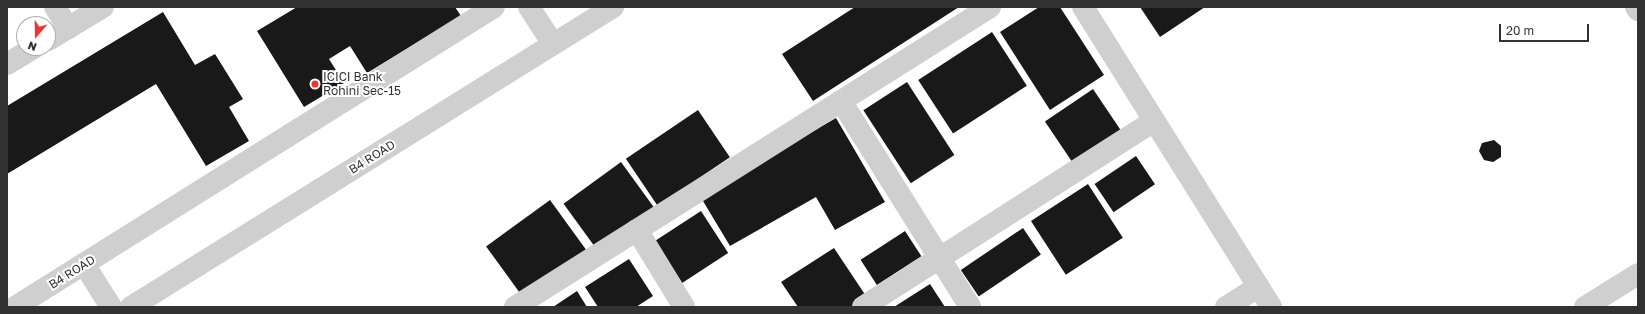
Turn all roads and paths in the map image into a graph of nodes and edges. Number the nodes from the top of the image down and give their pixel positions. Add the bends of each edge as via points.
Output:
1 (54, 7) edge
2 (103, 7) edge
3 (494, 7) edge
4 (529, 7) edge
5 (613, 7) edge
6 (990, 7) edge
7 (1082, 7) edge
8 (1636, 7) edge
9 (1638, 10) edge
10 (68, 28) junction
11 (56, 35) edge
12 (553, 44) junction
13 (20, 56) edge
14 (7, 64) edge
15 (841, 101) junction
16 (1154, 121) junction
17 (637, 230) junction
18 (940, 258) junction
19 (84, 264) junction
20 (1638, 274) edge
21 (1258, 287) junction
22 (15, 307) edge
23 (111, 307) edge
24 (131, 307) edge
25 (515, 307) edge
26 (684, 307) edge
27 (863, 307) edge
28 (970, 307) edge
29 (1226, 307) edge
30 (1271, 307) edge
31 (1585, 307) edge

1 - 10 street
2 - 10 street
3 - 19 street, B4 ROAD
4 - 12 street
5 - 12 street, B4 ROAD
6 - 15 street
7 - 16 street
8 - 9 street
10 - 11 street
12 - 24 street, B4 ROAD
13 - 14 street
15 - 17 street
15 - 18 street
16 - 18 street
16 - 21 street
17 - 25 street
17 - 26 street
18 - 27 street
18 - 28 street
19 - 22 street, B4 ROAD
19 - 23 street
20 - 31 street
21 - 29 street
21 - 30 street

